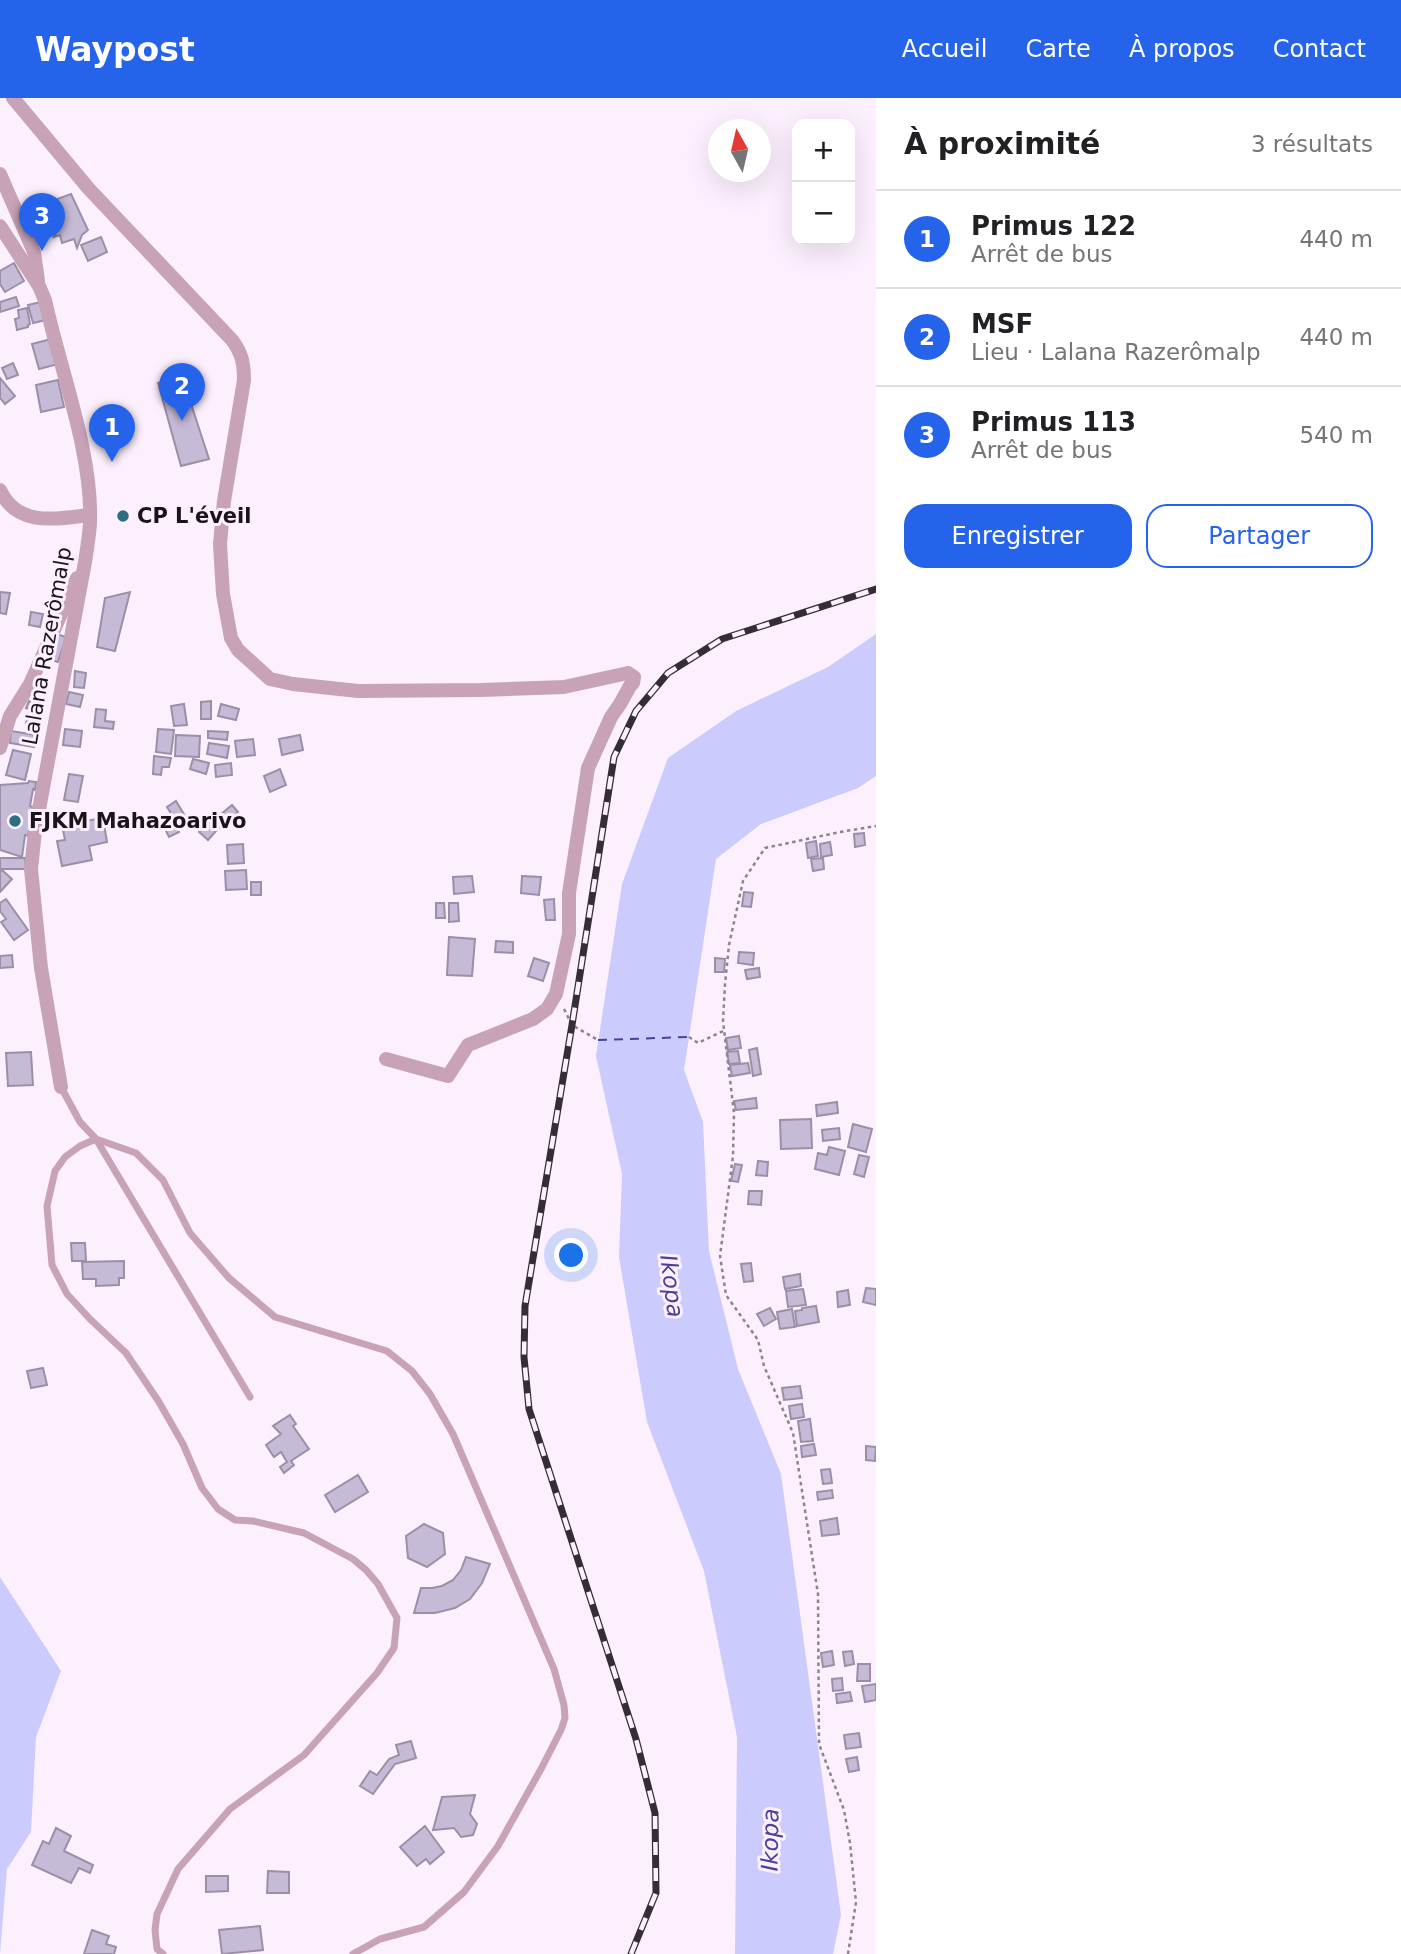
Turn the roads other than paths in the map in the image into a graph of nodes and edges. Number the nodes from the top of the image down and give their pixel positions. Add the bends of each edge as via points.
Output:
1 (13, 98) edge
2 (0, 174) edge
3 (0, 226) edge
4 (39, 286) junction
5 (0, 490) edge
6 (89, 513) junction
7 (85, 562) junction
8 (0, 748) edge
9 (386, 1059) dead end
10 (61, 1087) joint
11 (96, 1139) junction
12 (250, 1397) dead end
13 (163, 1954) edge
14 (353, 1954) edge

1 - 9 street via 89,190 240,352 244,380 220,544 232,638 254,666 270,679 358,691 564,687 628,673 634,677 601,735 589,768 569,892 569,934 556,994 547,1009 533,1020 468,1045 448,1076
2 - 4 street via 34,252
3 - 4 street, Lalana Razerômalp
4 - 6 street, Lalana Razerômalp via 80,436
5 - 6 street via 26,516 51,519
6 - 7 street, Lalana Razerômalp
7 - 8 street via 30,684 10,716
7 - 10 street, Lalana Razerômalp via 31,869 41,968
10 - 11 lane via 80,1122
11 - 12 lane
11 - 13 lane via 65,1157 55,1171 47,1206 52,1265 67,1294 126,1353 159,1402 202,1488 218,1509 235,1520 304,1533 353,1559 378,1584 397,1618 394,1648 377,1673 304,1755 230,1809 178,1869 157,1914 157,1949
11 - 14 lane via 136,1153 163,1180 190,1233 229,1278 275,1317 387,1351 412,1371 453,1434 554,1669 565,1718 498,1846 464,1892 424,1927 380,1939

